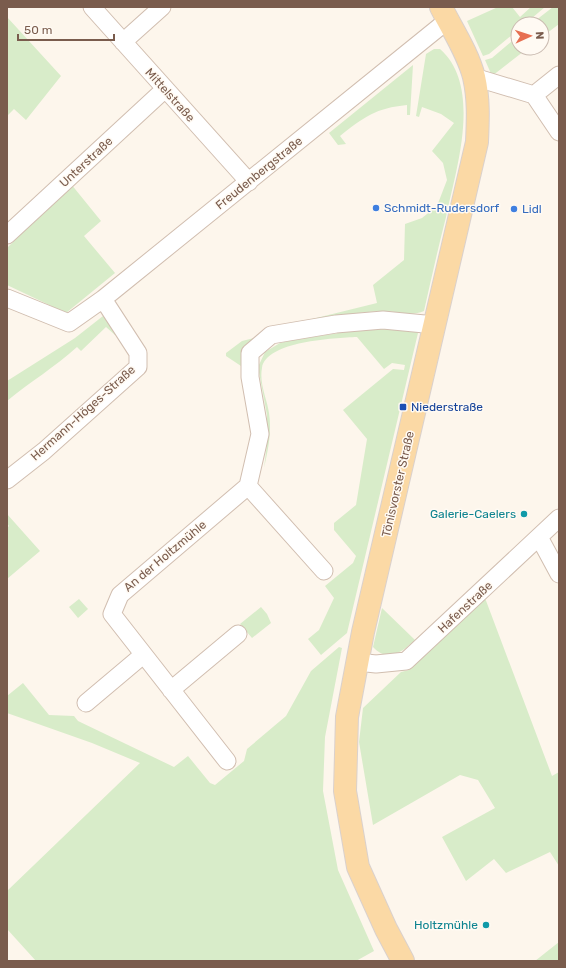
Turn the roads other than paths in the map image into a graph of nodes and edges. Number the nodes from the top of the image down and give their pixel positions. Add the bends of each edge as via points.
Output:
1 (92, 7) edge
2 (162, 7) edge
3 (445, 14) edge
4 (123, 42) junction
5 (559, 75) edge
6 (474, 77) junction
7 (165, 89) junction
8 (534, 95) junction
9 (559, 132) edge
10 (249, 182) junction
11 (7, 235) edge
12 (7, 298) edge
13 (103, 299) junction
14 (435, 325) junction
15 (7, 480) edge
16 (248, 486) junction
17 (559, 518) edge
18 (539, 537) junction
19 (324, 571) dead end
20 (559, 574) edge
21 (238, 634) dead end
22 (144, 655) junction
23 (357, 662) junction
24 (171, 690) junction
25 (86, 704) dead end
26 (227, 761) dead end
27 (403, 961) edge

1 - 4 street, Mittelstraße
2 - 4 street
3 - 6 main road, Tönisvorster Straße
3 - 10 street, Freudenbergstraße
4 - 7 street, Mittelstraße
5 - 8 street
6 - 8 street
6 - 14 main road, Tönisvorster Straße via 478,98 477,142
7 - 10 street, Mittelstraße
7 - 11 street, Unterstraße
8 - 9 street
10 - 13 street, Freudenbergstraße
12 - 13 street, Freudenbergstraße via 69,323
13 - 15 street, Hermann-Höges-Straße via 138,353 138,367 44,451
14 - 16 street via 383,320 336,324 271,335 250,353 250,377 260,434
14 - 23 main road, Tönisvorster Straße
16 - 19 street
16 - 22 street, An der Holtzmühle via 120,595 112,614
17 - 18 street, Hafenstraße
18 - 20 street
18 - 23 street, Hafenstraße via 406,661 376,664
21 - 24 street
22 - 24 street, An der Holtzmühle
22 - 25 street
23 - 27 main road, Tönisvorster Straße via 347,717 345,791 358,867
24 - 26 street, An der Holtzmühle

